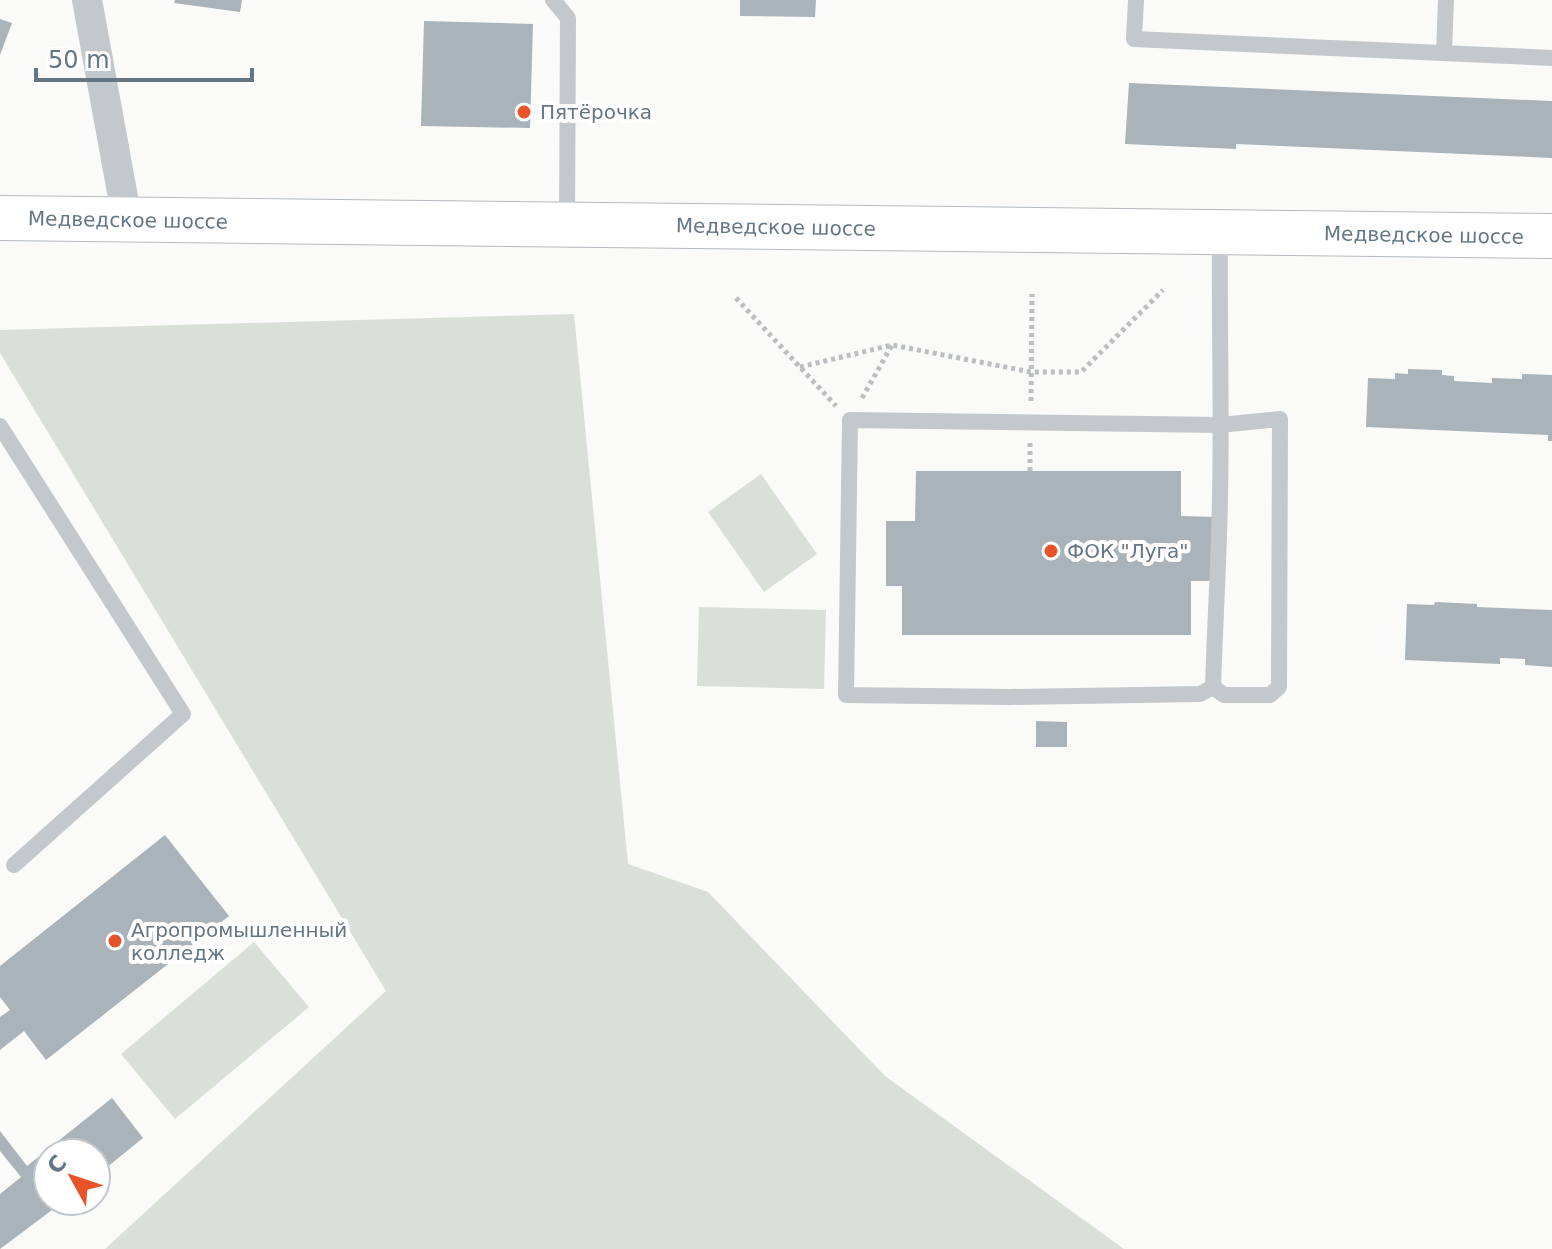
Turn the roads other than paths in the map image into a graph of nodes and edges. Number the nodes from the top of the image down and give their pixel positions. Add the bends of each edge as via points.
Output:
1 (87, 0) edge
2 (553, 0) edge
3 (1136, 0) edge
4 (1446, 0) edge
5 (1444, 53) junction
6 (1552, 58) edge
7 (0, 218) edge
8 (127, 219) junction
9 (567, 225) junction
10 (1220, 232) junction
11 (1552, 236) edge
12 (1220, 425) junction
13 (0, 426) edge
14 (1213, 687) junction
15 (14, 865) dead end

1 - 8 street
2 - 9 lane via 568,18
3 - 5 lane via 1134,39
4 - 5 lane
5 - 6 lane
7 - 8 main road, Медведское шоссе
8 - 9 main road, Медведское шоссе
9 - 10 main road, Медведское шоссе
10 - 11 main road, Медведское шоссе
10 - 12 lane
12 - 14 lane
12 - 14 lane via 1280,419 1279,687 1270,695 1224,695
12 - 14 lane via 850,420 846,695 1200,694
13 - 15 lane via 183,714

